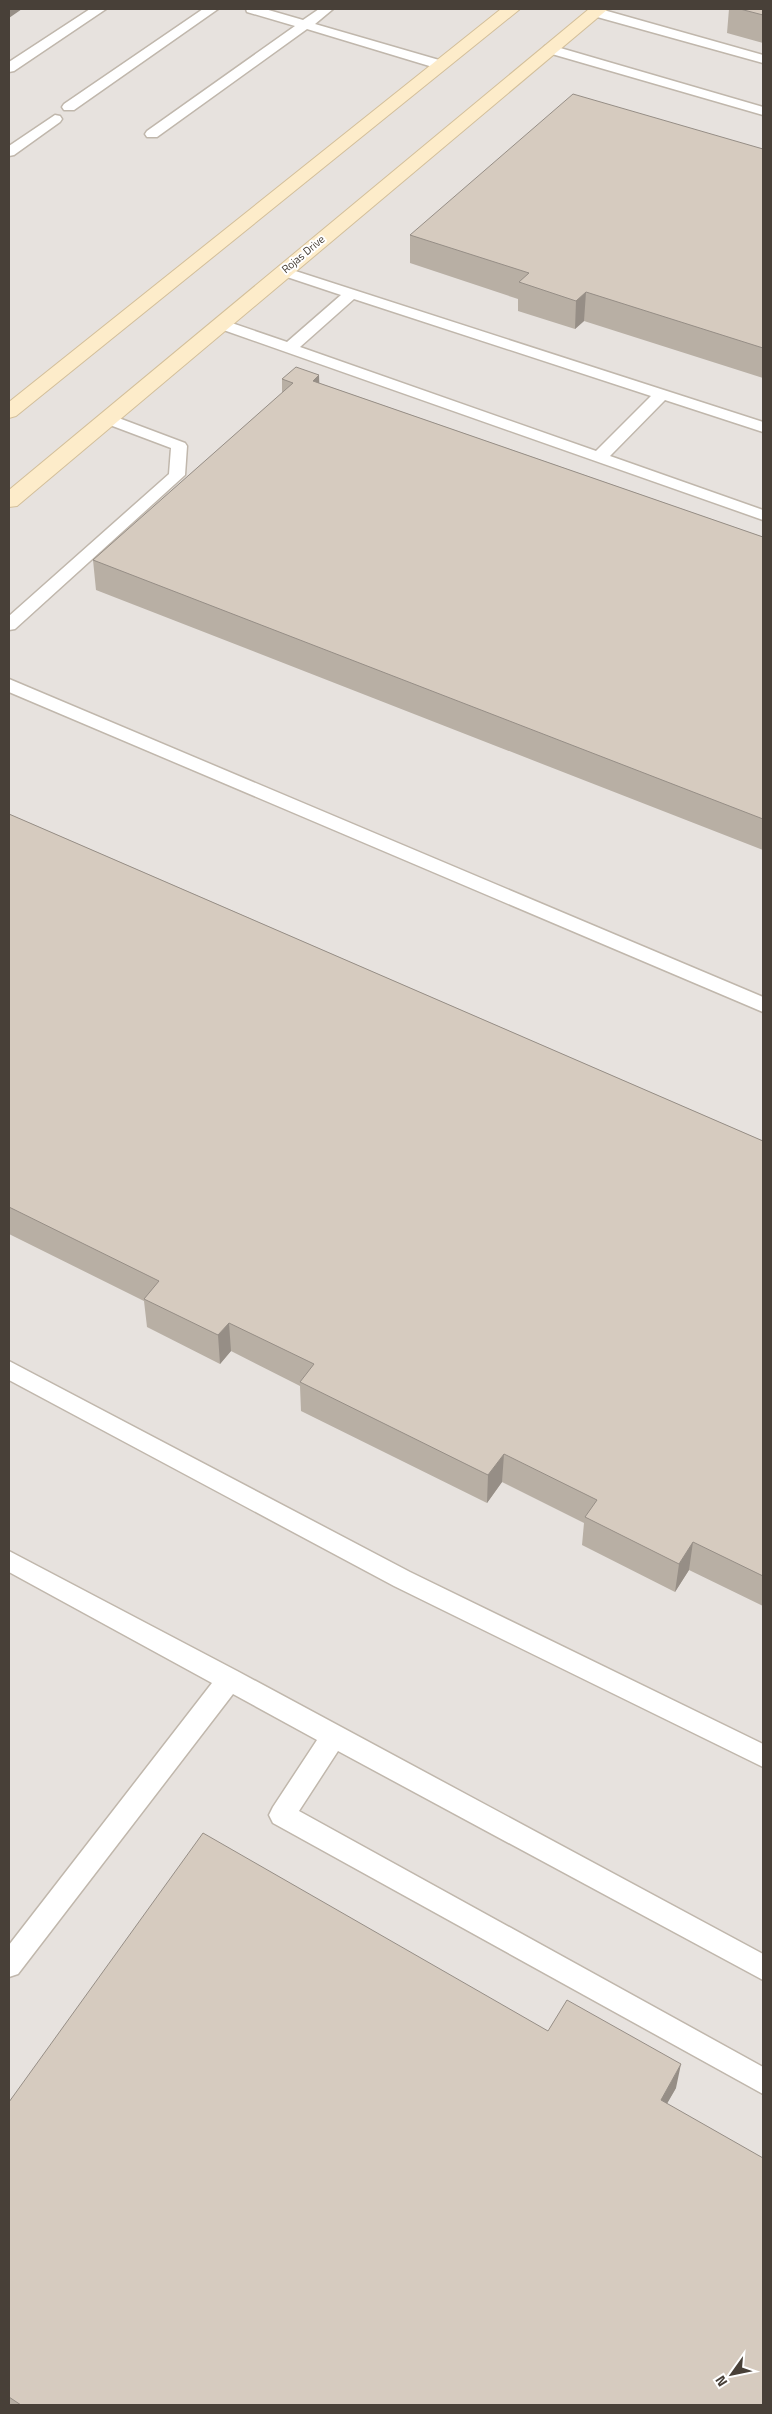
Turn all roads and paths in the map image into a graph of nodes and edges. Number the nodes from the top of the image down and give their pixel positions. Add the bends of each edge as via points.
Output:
1 (99, 9) edge
2 (211, 9) edge
3 (252, 9) edge
4 (327, 9) edge
5 (511, 9) edge
6 (597, 10) edge
7 (306, 25) junction
8 (550, 49) junction
9 (763, 59) edge
10 (441, 65) junction
11 (9, 68) edge
12 (70, 106) dead end
13 (763, 111) edge
14 (55, 119) dead end
15 (152, 134) dead end
16 (9, 152) edge
17 (283, 271) junction
18 (352, 293) junction
19 (220, 324) junction
20 (289, 348) junction
21 (662, 394) junction
22 (9, 412) edge
23 (108, 419) junction
24 (763, 427) edge
25 (599, 457) junction
26 (9, 501) edge
27 (763, 515) edge
28 (9, 626) edge
29 (9, 685) edge
30 (763, 1005) edge
31 (9, 1370) edge
32 (9, 1561) edge
33 (230, 1679) junction
34 (333, 1737) junction
35 (763, 1756) edge
36 (13, 1951) edge
37 (763, 1968) edge
38 (763, 2082) edge

1 - 11 lane
2 - 12 lane
3 - 7 lane
4 - 7 lane
5 - 10 main road
6 - 8 main road, Rojas Drive
6 - 9 lane
7 - 10 lane
7 - 15 lane
8 - 13 lane
8 - 17 main road, Rojas Drive
10 - 22 main road
14 - 16 lane
17 - 18 lane
17 - 19 main road, Rojas Drive
18 - 20 lane
18 - 21 lane
19 - 20 lane
19 - 23 main road, Rojas Drive
20 - 25 lane
21 - 24 lane
21 - 25 lane
23 - 26 main road, Rojas Drive
23 - 28 lane via 180,446 177,475
25 - 27 lane
29 - 30 lane
31 - 35 lane via 402,1579
32 - 33 lane
33 - 34 lane
33 - 36 lane
34 - 37 lane
34 - 38 lane via 282,1815

